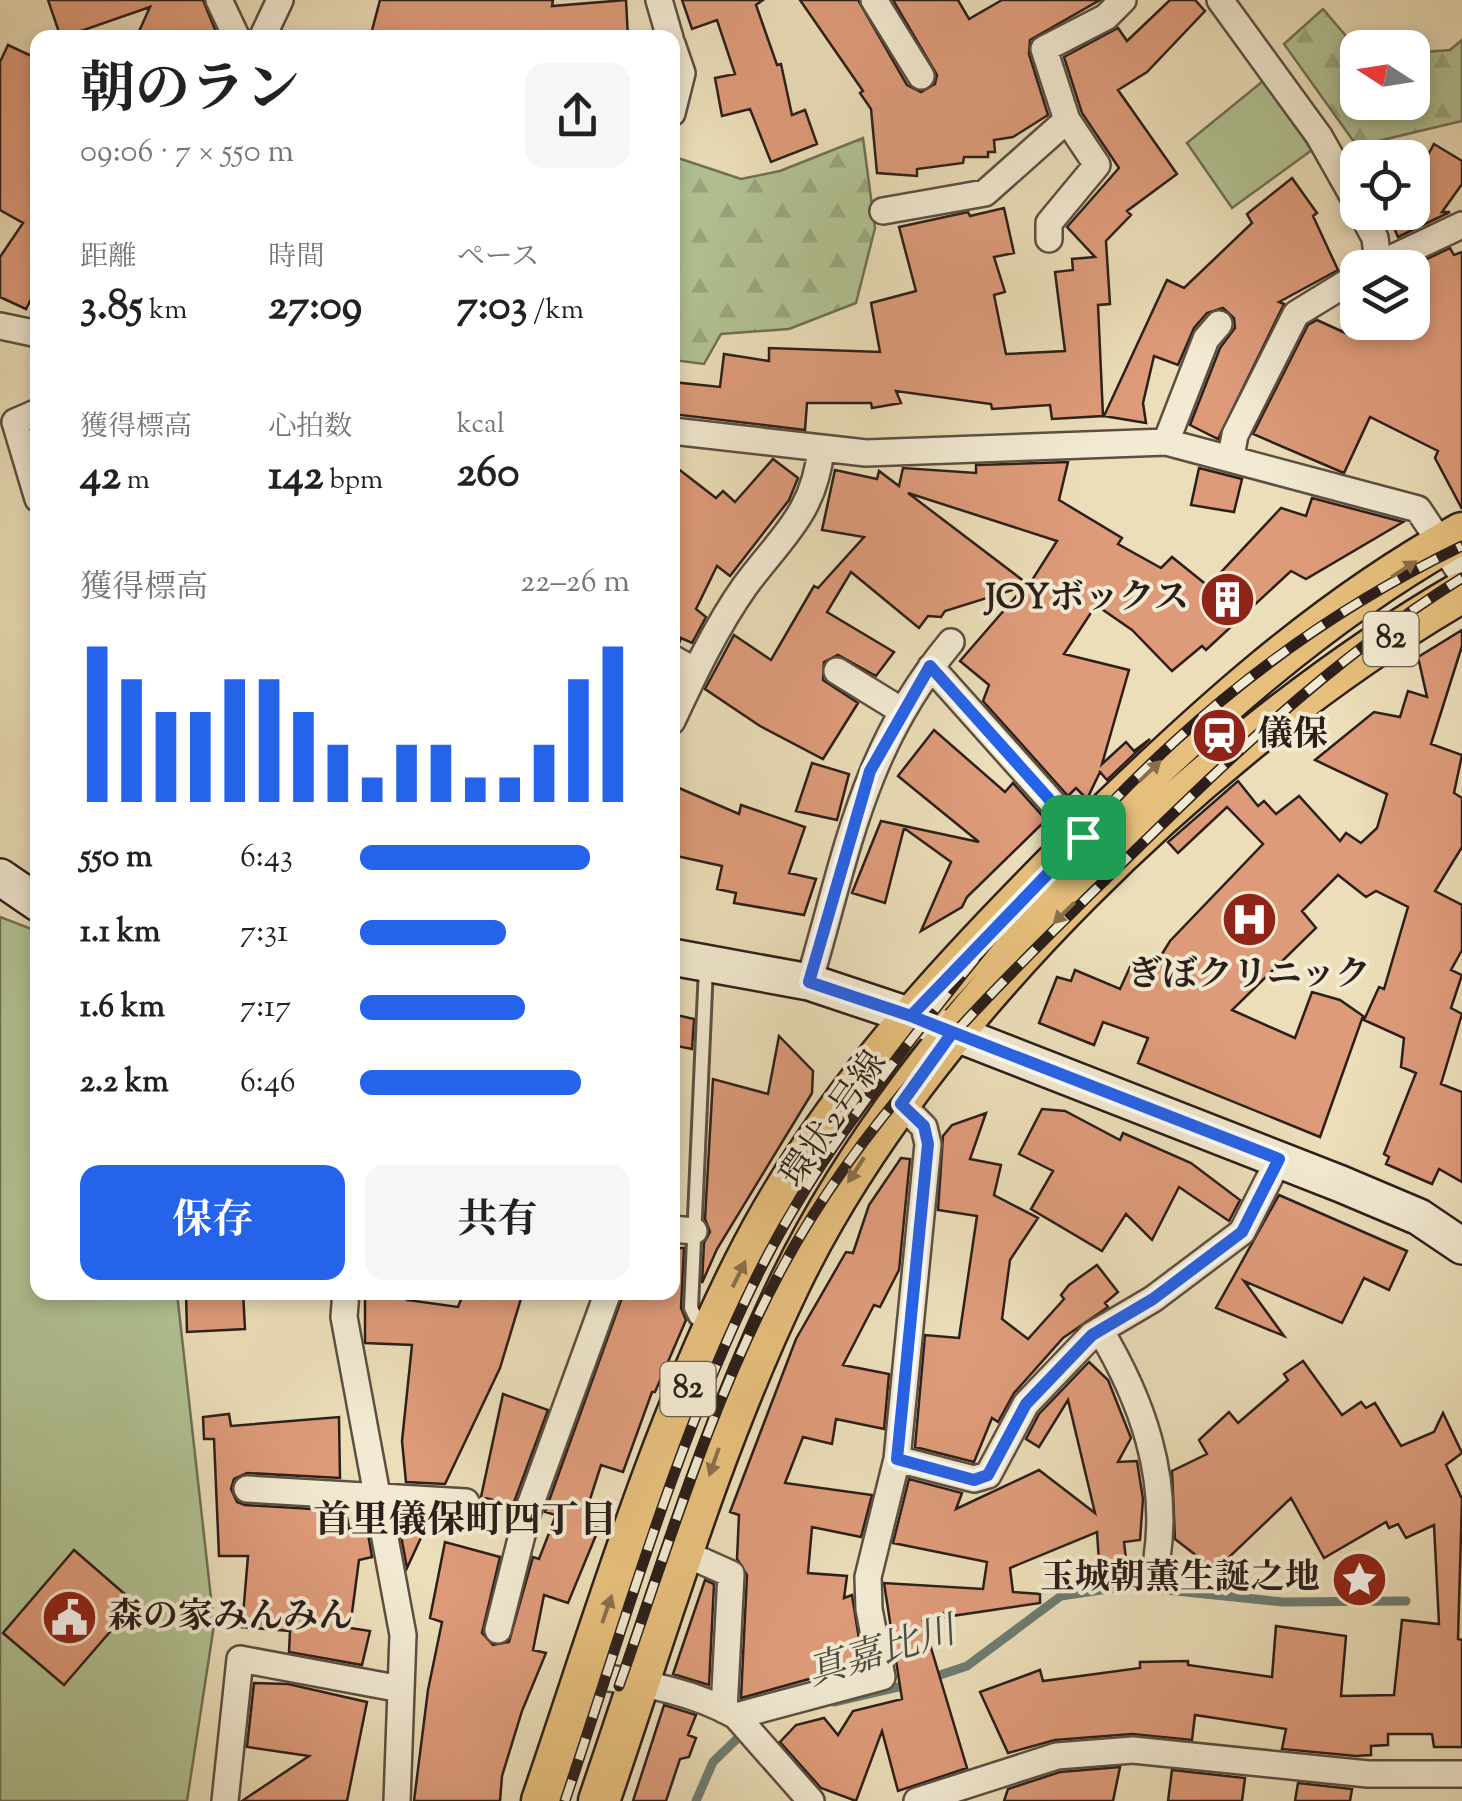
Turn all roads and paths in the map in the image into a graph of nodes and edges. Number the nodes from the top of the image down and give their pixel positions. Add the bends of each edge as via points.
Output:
1 (219, 0) edge
2 (280, 0) edge
3 (659, 0) edge
4 (874, 0) edge
5 (1124, 0) edge
6 (1220, 0) edge
7 (233, 30) edge
8 (266, 30) edge
9 (669, 30) edge
10 (921, 76) dead end
11 (1067, 120) junction
12 (1340, 173) edge
13 (883, 211) dead end
14 (1462, 225) edge
15 (1049, 239) dead end
16 (1409, 250) edge
17 (1340, 287) edge
18 (1219, 324) dead end
19 (0, 326) edge
20 (30, 332) edge
21 (30, 415) edge
22 (680, 432) edge
23 (1166, 442) junction
24 (821, 448) junction
25 (1231, 456) junction
26 (30, 472) edge
27 (1456, 551) edge
28 (1462, 592) edge
29 (951, 642) dead end
30 (680, 662) edge
31 (930, 666) junction
32 (696, 671) junction
33 (837, 671) dead end
34 (680, 704) edge
35 (902, 711) junction
36 (1083, 837) junction
37 (0, 877) edge
38 (30, 898) edge
39 (689, 960) edge
40 (809, 982) junction
41 (911, 1016) junction
42 (952, 1033) junction
43 (901, 1104) junction
44 (1279, 1159) junction
45 (683, 1230) edge
46 (1462, 1246) edge
47 (345, 1300) edge
48 (605, 1300) edge
49 (714, 1326) junction
50 (1100, 1330) junction
51 (897, 1459) junction
52 (247, 1489) dead end
53 (376, 1497) junction
54 (466, 1502) dead end
55 (684, 1553) junction
56 (1157, 1558) dead end
57 (498, 1630) dead end
58 (585, 1674) junction
59 (640, 1684) junction
60 (401, 1689) junction
61 (732, 1715) junction
62 (1000, 1773) junction
63 (1462, 1774) edge
64 (225, 1801) edge
65 (398, 1801) edge
66 (542, 1801) edge
67 (599, 1801) edge
68 (811, 1801) edge
69 (917, 1801) edge
70 (991, 1801) edge

1 - 7 street
2 - 8 street
3 - 9 street
4 - 10 street
5 - 11 street via 1106,17 1044,49
6 - 12 street
11 - 13 street via 985,193
11 - 15 street via 1098,165 1049,223
14 - 16 street
17 - 25 street via 1296,314 1235,435
18 - 23 street via 1206,339
19 - 20 street
21 - 26 street via 15,422
22 - 24 street
23 - 24 street via 866,453
23 - 25 street
24 - 32 street via 806,508 745,587
25 - 27 street via 1418,509
36 -> 27 main road, 環状2号線 / 82 via 1266,665
28 -> 42 main road, 環状2号線 / 82 via 1264,729 1209,775 1037,939
29 - 31 street
30 - 32 street
31 - 35 street
31 - 36 street
32 - 34 street
33 - 35 street
35 - 40 street via 870,771
36 - 41 main road, 環状2号線 / 82
37 - 38 main road
39 - 40 main road
39 - 45 lane
40 - 41 main road
41 - 42 main road
49 -> 41 main road, 環状2号線 / 82 via 791,1180
42 - 43 main road, 環状2号線 / 82
42 - 44 main road
43 - 51 street via 924,1126 928,1144
43 -> 55 main road, 環状2号線 / 82 via 791,1280 717,1454
44 - 46 main road via 1419,1217
44 - 50 street via 1242,1232
45 - 49 lane via 691,1308
47 - 53 street
48 - 57 street via 528,1511
58 -> 49 main road, 環状2号線 / 82
50 - 51 street via 1026,1404 988,1475 974,1480
50 - 56 street via 1128,1377 1151,1441 1162,1526
51 - 61 street via 868,1577 882,1678
52 - 53 street
53 - 54 street
53 - 60 street via 403,1635
55 - 59 main road, 環状2号線 / 82
55 - 61 street via 731,1574
58 - 59 street
58 - 66 main road, 環状2号線 / 82
59 - 61 street via 683,1691
59 - 67 main road, 環状2号線 / 82
60 - 64 street via 240,1659
60 - 65 street
61 - 68 street
62 - 63 street via 1057,1756 1132,1750 1368,1774
62 - 69 street
62 - 70 street

